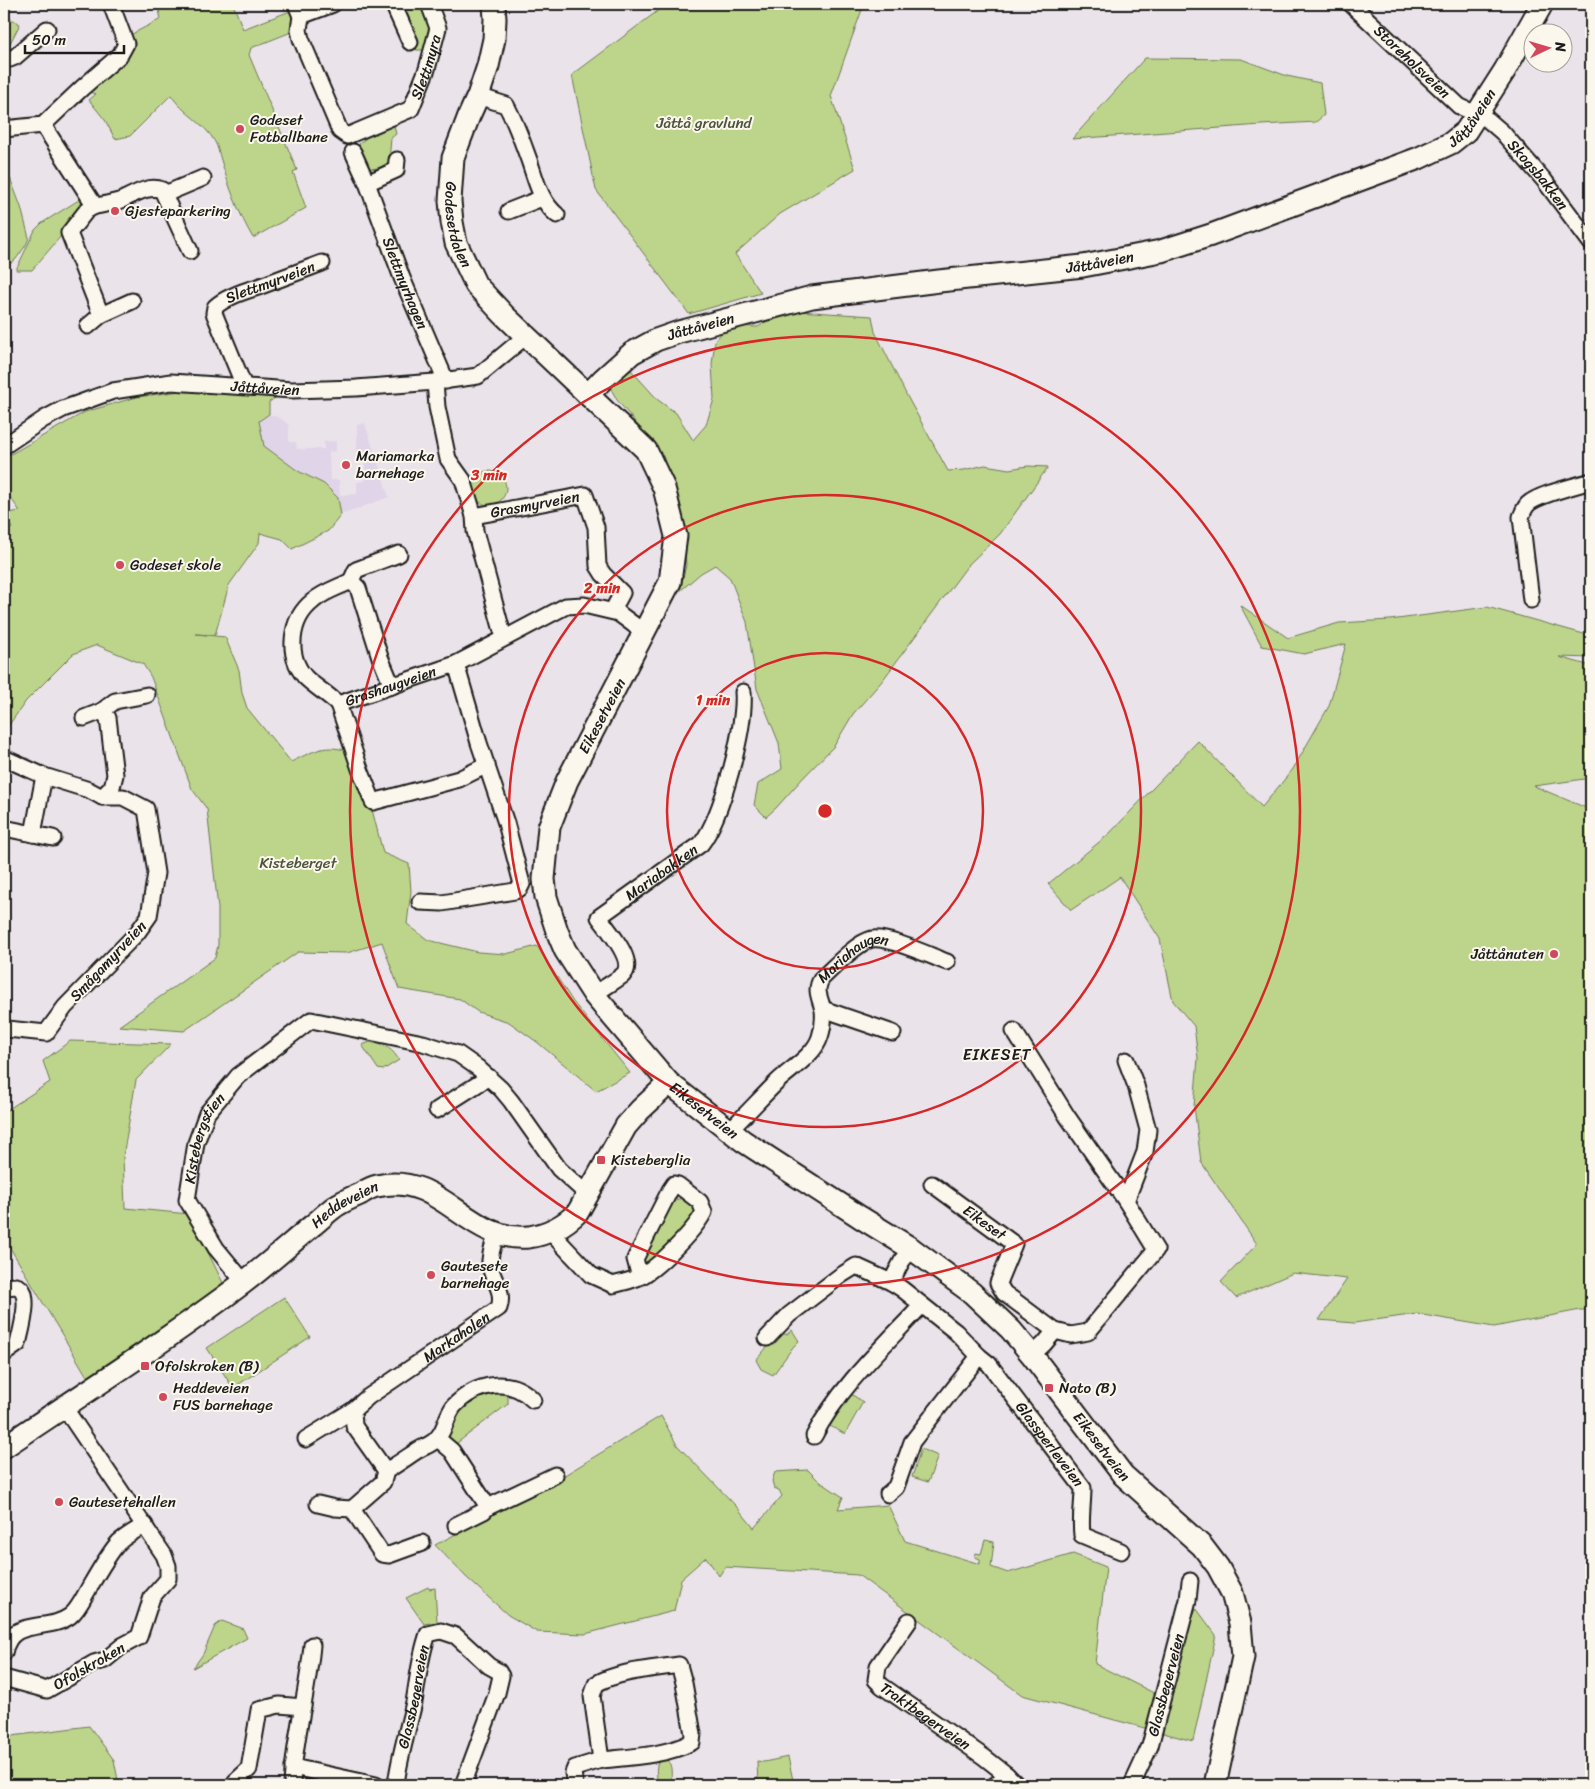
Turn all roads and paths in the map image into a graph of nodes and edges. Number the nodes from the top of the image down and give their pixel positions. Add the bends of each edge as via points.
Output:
1 (111, 4) edge
2 (333, 4) edge
3 (393, 4) edge
4 (429, 4) edge
5 (494, 4) edge
6 (1351, 4) edge
7 (1542, 4) edge
8 (299, 10) edge
9 (47, 29) dead end
10 (410, 42) dead end
11 (4, 56) edge
12 (478, 96) junction
13 (1476, 114) junction
14 (44, 126) junction
15 (4, 129) edge
16 (353, 152) dead end
17 (397, 160) dead end
18 (203, 178) dead end
19 (367, 183) junction
20 (165, 194) junction
21 (542, 198) junction
22 (94, 206) junction
23 (509, 211) dead end
24 (557, 215) dead end
25 (1591, 243) edge
26 (189, 252) dead end
27 (322, 263) dead end
28 (132, 301) dead end
29 (101, 315) junction
30 (88, 326) dead end
31 (526, 336) junction
32 (441, 382) junction
33 (244, 386) junction
34 (588, 396) junction
35 (437, 407) joint
36 (4, 446) edge
37 (1591, 481) edge
38 (474, 516) junction
39 (399, 554) dead end
40 (351, 582) junction
41 (1531, 600) dead end
42 (618, 613) junction
43 (645, 633) junction
44 (507, 638) junction
45 (456, 664) junction
46 (392, 686) junction
47 (743, 692) dead end
48 (147, 696) dead end
49 (338, 704) junction
50 (102, 711) junction
51 (84, 718) dead end
52 (4, 758) edge
53 (487, 765) junction
54 (44, 776) junction
55 (102, 796) junction
56 (4, 828) edge
57 (33, 834) junction
58 (53, 838) dead end
59 (420, 902) dead end
60 (947, 962) dead end
61 (594, 995) junction
62 (822, 1009) junction
63 (4, 1030) edge
64 (1014, 1031) dead end
65 (893, 1033) dead end
66 (1126, 1060) dead end
67 (489, 1077) junction
68 (669, 1084) junction
69 (437, 1110) dead end
70 (731, 1132) junction
71 (932, 1184) dead end
72 (588, 1195) junction
73 (1126, 1201) junction
74 (553, 1230) junction
75 (496, 1234) junction
76 (912, 1249) junction
77 (644, 1275) junction
78 (244, 1282) junction
79 (891, 1282) junction
80 (4, 1288) edge
81 (922, 1305) junction
82 (1055, 1331) junction
83 (767, 1338) dead end
84 (4, 1354) edge
85 (1032, 1355) junction
86 (979, 1356) junction
87 (533, 1400) dead end
88 (64, 1407) junction
89 (353, 1410) junction
90 (814, 1436) dead end
91 (438, 1438) junction
92 (306, 1439) dead end
93 (4, 1447) edge
94 (386, 1471) junction
95 (555, 1474) dead end
96 (888, 1494) dead end
97 (318, 1504) dead end
98 (488, 1507) junction
99 (352, 1509) junction
100 (145, 1525) junction
101 (456, 1525) dead end
102 (422, 1543) dead end
103 (1120, 1552) dead end
104 (1190, 1581) dead end
105 (909, 1621) dead end
106 (312, 1645) dead end
107 (4, 1653) edge
108 (4, 1678) edge
109 (303, 1707) junction
110 (601, 1760) junction
111 (293, 1767) junction
112 (1012, 1780) edge
113 (236, 1782) dead end
114 (292, 1785) edge
115 (376, 1785) edge
116 (396, 1785) edge
117 (463, 1785) edge
118 (575, 1785) edge
119 (995, 1785) edge
120 (1132, 1785) edge
121 (1215, 1785) edge

1 - 14 street via 126,47
2 - 8 street, Slettmyra
3 - 10 street, Slettmyra
4 - 8 street, Slettmyra via 438,28 427,69 411,109 347,136 340,131 305,50 299,30
5 - 12 main road, Godesetdalen via 494,39
6 - 13 street, Storeholsveien via 1459,106
7 - 13 main road, Jåttåveien
9 - 11 street via 15,57
12 - 21 street via 506,105
12 - 31 main road, Godesetdalen via 453,158 450,201 456,243 476,285
13 - 25 street, Skogsbakken via 1502,132 1544,180
13 - 34 main road, Jåttåveien via 1466,131 1451,143 1419,158 1202,238 1161,251 1083,266 803,299 656,340 632,354
14 - 15 street
14 - 22 street
16 - 19 street, Slettmyrhagen
17 - 19 street via 396,170
18 - 20 street
19 - 32 street, Slettmyrhagen
20 - 22 street via 157,188 150,188 120,201
20 - 26 street
21 - 23 street
21 - 24 street
22 - 29 street via 69,233
27 - 33 street, Slettmyrveien via 245,286 217,305 214,310
28 - 29 street
29 - 30 street
31 - 32 street, Jåttåveien via 478,376
31 - 34 main road, Eikesetveien
32 - 33 street, Jåttåveien via 300,390
32 - 35 street, Slettmyrhagen
33 - 36 street, Jåttåveien via 171,382 113,391 63,409
34 - 43 main road, Eikesetveien via 646,450 664,488 676,536 670,582
35 - 38 street, Grasmyrveien via 448,459 463,480
37 - 41 street via 1539,498 1524,509 1521,517
38 - 42 street, Grasmyrveien via 584,495 596,527 598,566 622,593 615,606
38 - 44 street, Grasmyrveien via 475,531
39 - 40 street via 356,570
40 - 46 street via 358,588
40 - 49 street via 308,604 297,622 292,640 295,657 304,676
42 - 43 street, Grashaugveien
42 - 44 street, Grashaugveien via 584,605 566,606
43 - 61 main road, Eikesetveien via 567,781 554,810 546,842 544,879 551,916 565,950
44 - 45 street, Grashaugveien
45 - 46 street, Grashaugveien
45 - 53 street, Grashaugveien
46 - 49 street, Grashaugveien
47 - 61 street, Mariabakken via 744,706 733,763 708,836 598,917 625,955 626,967 624,973
48 - 50 street via 115,701
49 - 53 street, Grashaugveien via 373,802 459,779
50 - 51 street
50 - 55 street via 108,718 115,775 112,787
52 - 54 street, Smågamyrveien
53 - 59 street, Grashaugveien via 522,878 520,888 442,903
54 - 55 street, Smågamyrveien
54 - 57 street
55 - 63 street, Smågamyrveien via 123,798 146,809 156,873 149,916 137,933 65,1007 46,1033
56 - 57 street
57 - 58 street
60 - 62 street, Mariahaugen via 893,942 871,939 858,946 818,983
61 - 68 main road, Eikesetveien
62 - 65 street, Mariahaugen
62 - 70 street, Mariahaugen via 823,1027 815,1046
64 - 73 street via 1067,1116
66 - 73 street via 1148,1130 1145,1152
67 - 69 street
67 - 72 street via 511,1101 559,1169
67 - 78 street, Kistebergstien via 458,1054 441,1048 311,1020 238,1076 207,1113 196,1143 187,1200 216,1248
68 - 70 main road, Eikesetveien
68 - 72 main road, Heddeveien via 626,1126
70 - 76 main road, Eikesetveien
71 - 82 street, Eikeset via 1014,1244 998,1283 1004,1293
72 - 74 main road, Heddeveien via 568,1221
73 - 82 street via 1156,1250 1088,1332 1071,1335
74 - 75 main road, Heddeveien via 539,1236 518,1238
74 - 77 street via 556,1239 591,1275 612,1285
75 - 78 main road, Heddeveien via 437,1196 411,1185 376,1186 339,1204
75 - 89 street, Markaholen via 490,1268 501,1296 499,1308
76 - 79 street
76 - 85 main road, Eikesetveien via 972,1293
77 - 77 street via 667,1256 704,1212 700,1202 678,1185 674,1184 670,1190 635,1259 638,1270
78 - 88 main road, Heddeveien via 175,1333
79 - 81 street, Glassperleveien
79 - 83 street, Glassperleveien via 856,1266 788,1315
80 - 84 street via 16,1286 25,1298 18,1344
81 - 86 street, Glassperleveien via 956,1332
81 - 90 street via 851,1381
82 - 85 street
85 - 121 main road, Eikesetveien via 1123,1475 1202,1546 1232,1594 1240,1623 1243,1657
86 - 96 street via 912,1442 896,1487
86 - 103 street, Glassperleveien via 998,1374 1082,1488 1082,1535
87 - 91 street via 516,1388 489,1384 455,1406
88 - 93 main road, Heddeveien
88 - 100 street, Ofolskroken
89 - 92 street, Markaholen
89 - 94 street via 354,1426
91 - 94 street
91 - 98 street via 452,1451
94 - 99 street via 384,1482
95 - 98 street
97 - 99 street
98 - 101 street
99 - 102 street via 382,1554 389,1556
100 - 107 street via 118,1543 70,1616 46,1625 20,1629 8,1639
100 - 108 street, Ofolskroken via 164,1555 169,1573 168,1579 152,1597 140,1637 105,1660 47,1690
104 - 120 street, Glassbegerveien via 1188,1600 1150,1746
105 - 112 street, Traktbegerveien via 878,1666 876,1680
106 - 109 street
109 - 111 street
109 - 113 street via 278,1705 260,1710 249,1769
110 - 110 street via 648,1755 692,1742 679,1665 638,1671 596,1684 592,1696
110 - 118 street via 575,1768
111 - 114 street
111 - 115 street
112 - 119 street, Traktbegerveien
116 - 117 street, Glassbegerveien via 424,1646 428,1634 441,1631 456,1636 501,1676

